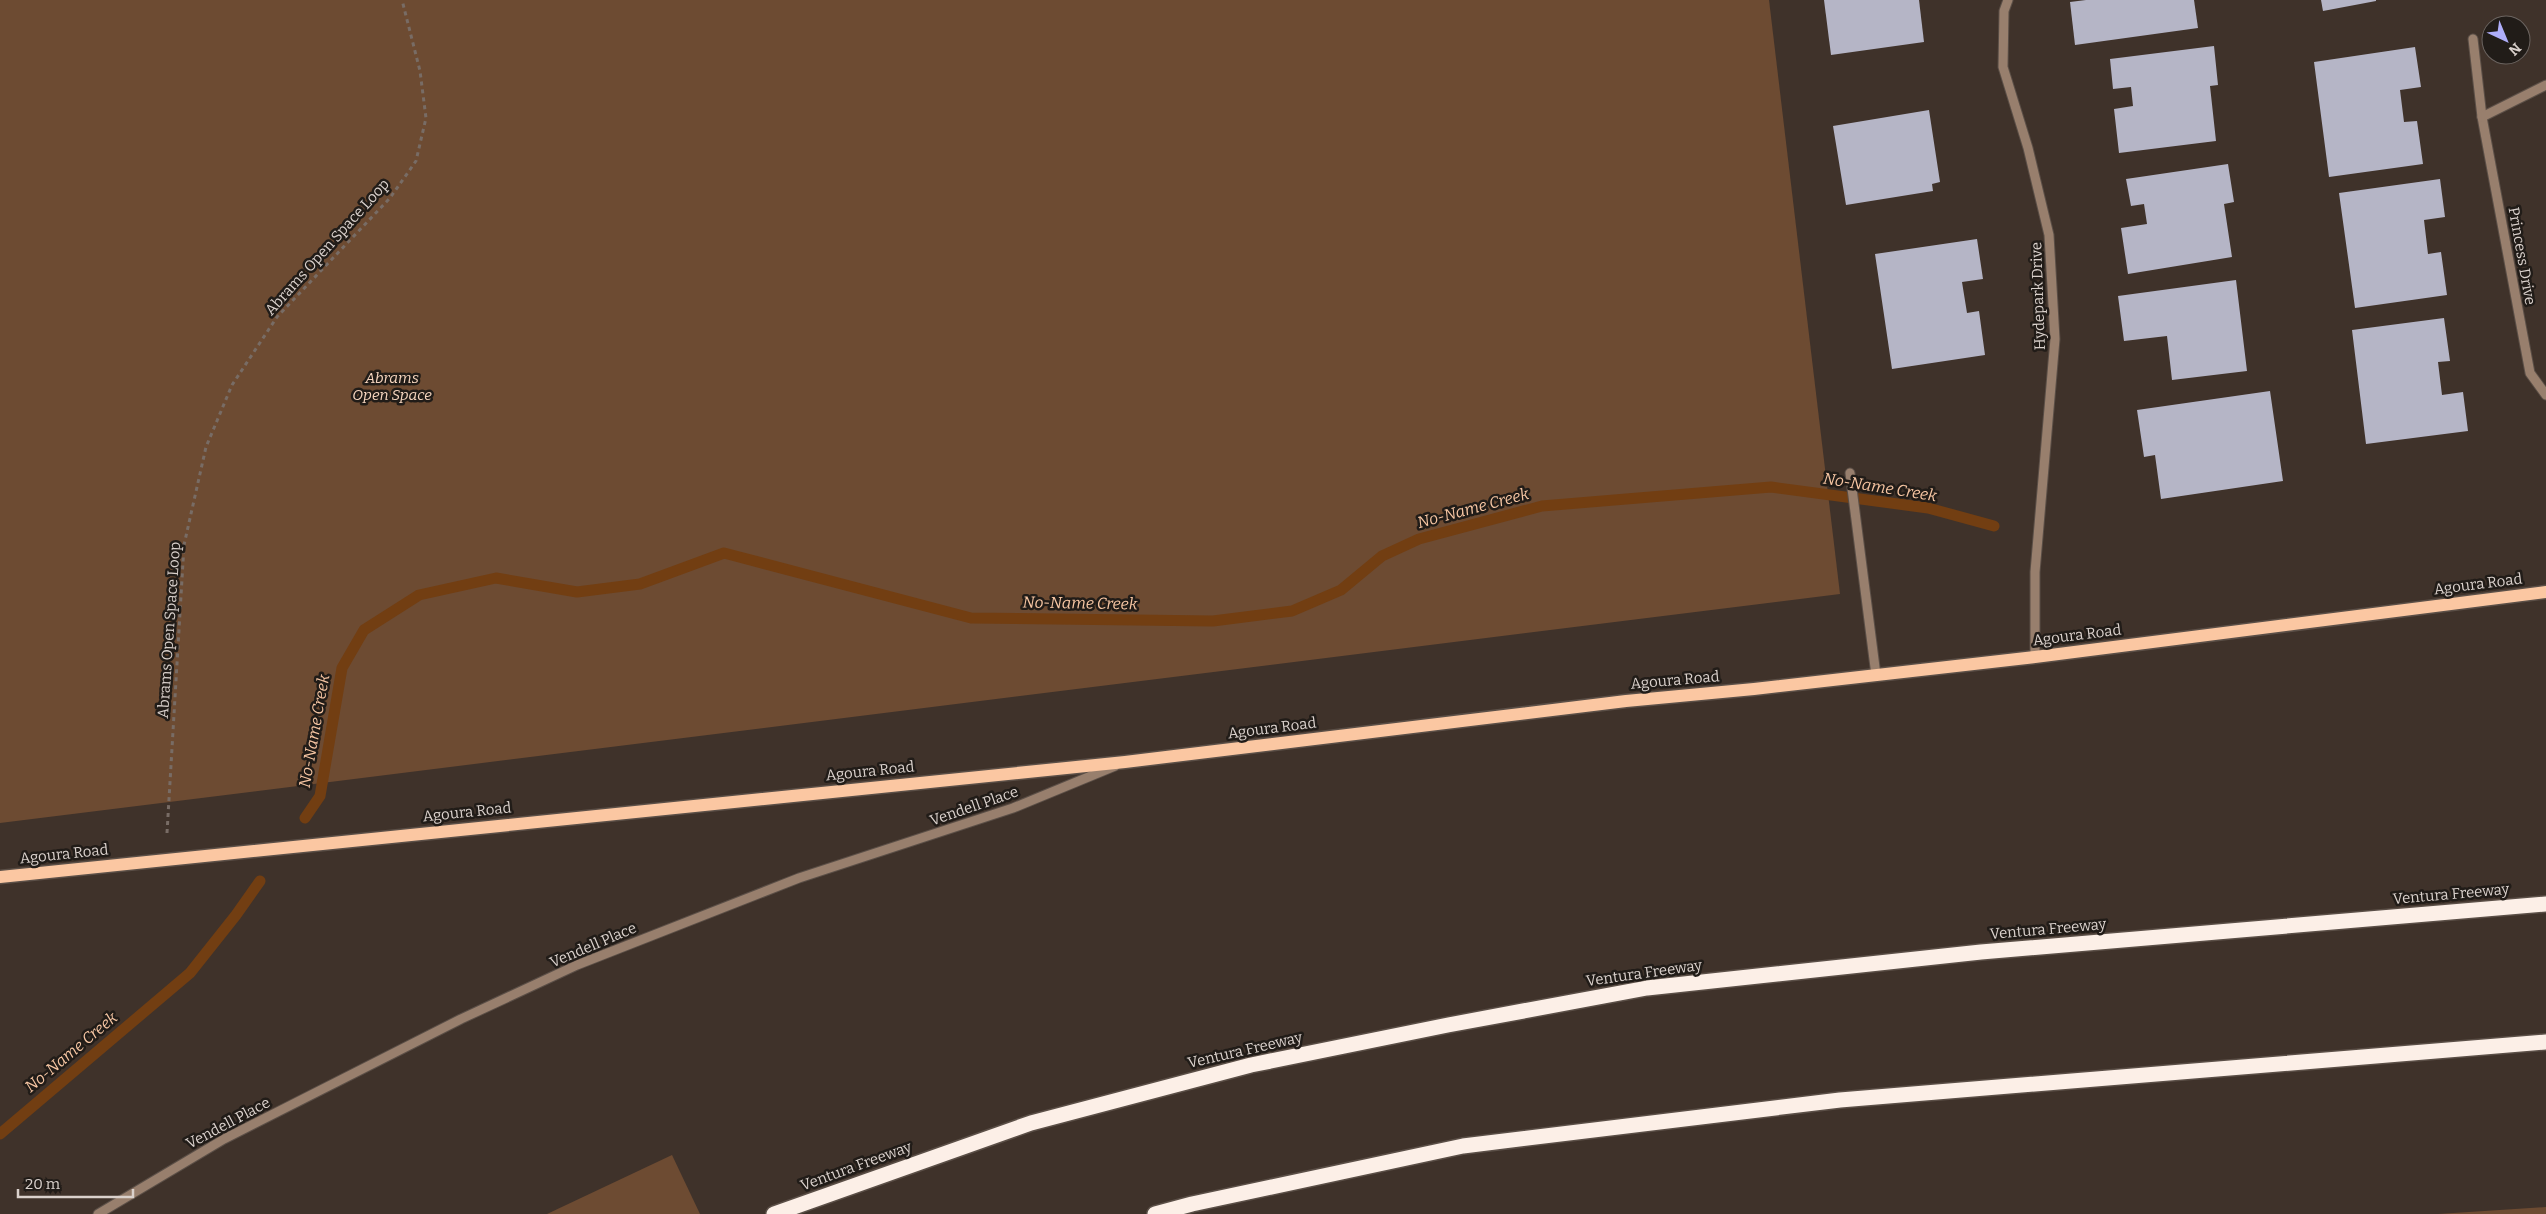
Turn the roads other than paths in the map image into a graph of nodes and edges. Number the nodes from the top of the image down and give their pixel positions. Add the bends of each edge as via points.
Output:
1 (2008, 0) edge
2 (2473, 39) dead end
3 (2546, 85) edge
4 (2482, 117) junction
5 (2546, 395) edge
6 (1850, 473) dead end
7 (2546, 592) edge
8 (2035, 657) junction
9 (1876, 675) junction
10 (1125, 762) junction
11 (0, 877) edge
12 (2546, 904) edge
13 (2546, 1042) edge
14 (98, 1214) edge
15 (774, 1214) edge
16 (1155, 1214) edge

1 - 8 street, Hydepark Drive via 2004,11 2003,67 2028,148 2049,235 2055,339 2035,572
2 - 4 street, Princess Drive
3 - 4 street
4 - 5 street, Princess Drive via 2530,373
6 - 9 street
7 - 8 main road, Agoura Road
8 - 9 main road, Agoura Road
9 - 10 main road, Agoura Road via 1626,701
10 - 11 main road, Agoura Road
10 - 14 street, Vendell Place via 1013,808 799,878 577,965 461,1019 224,1139
12 - 15 highway, Ventura Freeway via 1982,952 1647,988 1448,1025 1213,1075 1031,1123
13 - 16 highway via 1840,1100 1473,1145

